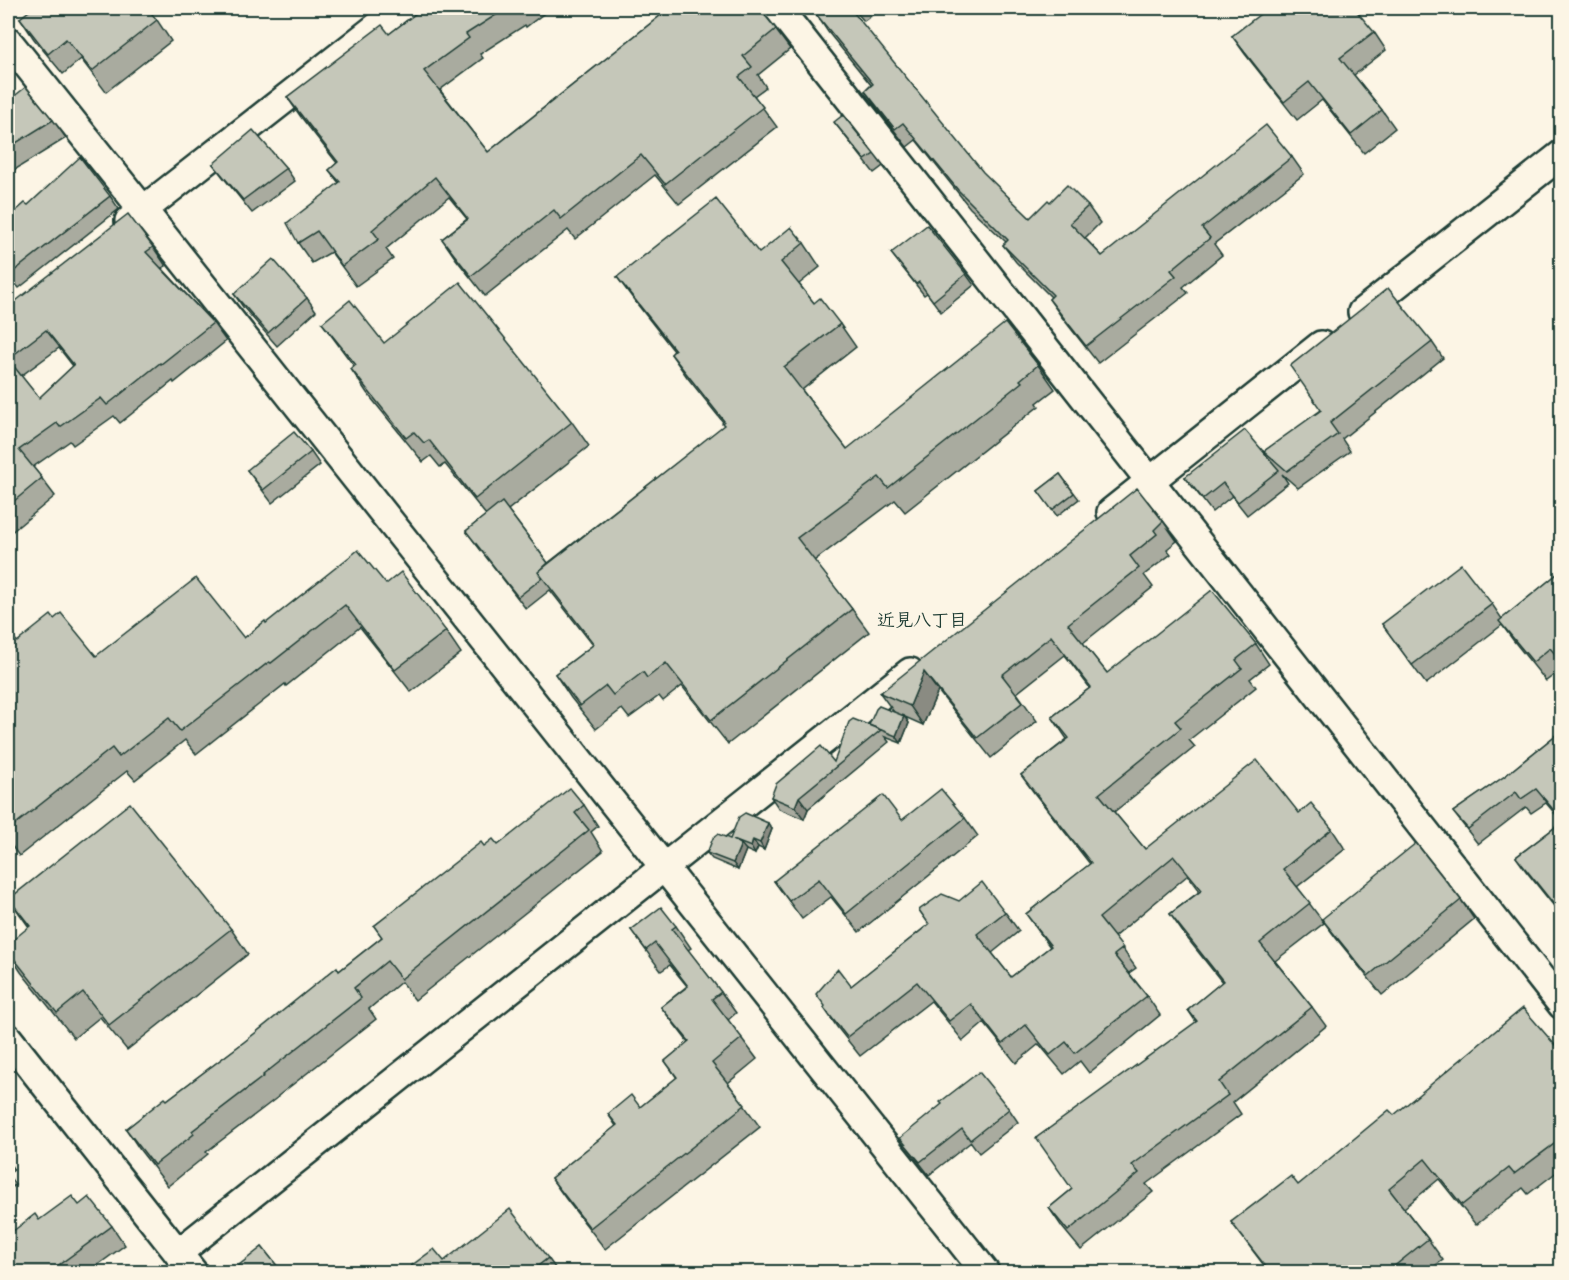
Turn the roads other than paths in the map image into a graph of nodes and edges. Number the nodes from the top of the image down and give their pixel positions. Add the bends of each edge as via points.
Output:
1 (401, 8) edge
2 (778, 8) edge
3 (8, 41) edge
4 (1562, 154) edge
5 (143, 210) junction
6 (107, 238) edge
7 (1150, 481) junction
8 (1094, 526) edge
9 (925, 660) edge
10 (664, 868) junction
11 (1562, 1005) edge
12 (8, 1038) edge
13 (185, 1263) edge
14 (985, 1272) edge

1 - 5 street
2 - 7 street
3 - 5 street
4 - 7 street
5 - 6 street
5 - 10 street
7 - 8 street
7 - 11 street
9 - 10 street
10 - 13 street
10 - 14 street
12 - 13 street

